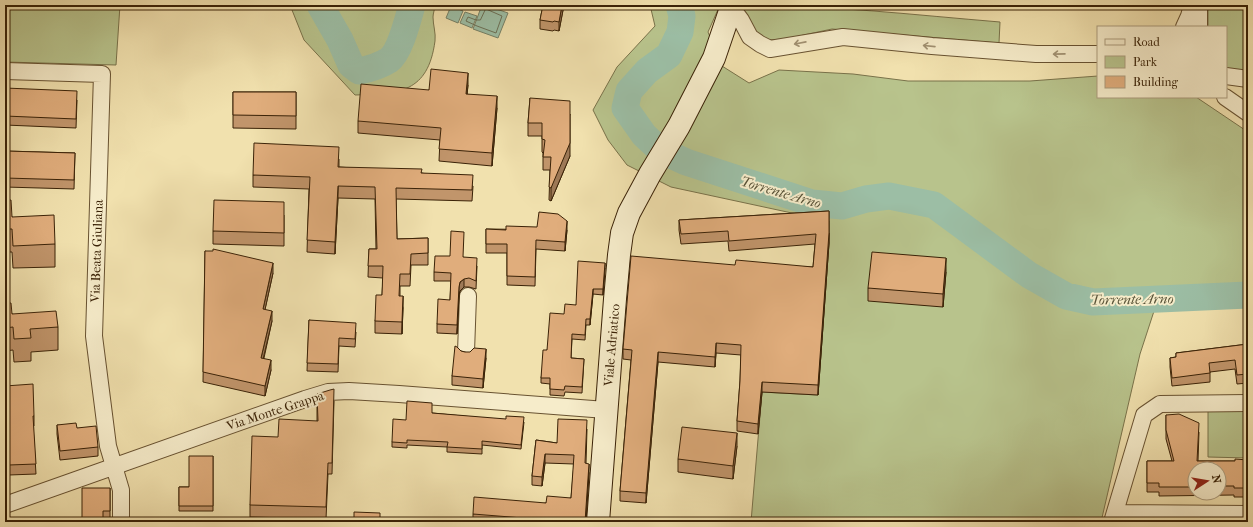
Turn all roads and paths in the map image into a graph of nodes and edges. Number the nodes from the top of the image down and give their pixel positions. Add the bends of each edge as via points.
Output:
1 (1192, 5) edge
2 (1199, 5) edge
3 (732, 6) edge
4 (1184, 26) edge
5 (1199, 26) edge
6 (1097, 54) edge
7 (5, 71) edge
8 (1227, 76) edge
9 (1248, 79) edge
10 (1226, 98) edge
11 (1248, 113) edge
12 (468, 296) dead end
13 (466, 352) edge
14 (1248, 403) edge
15 (606, 410) junction
16 (114, 466) junction
17 (5, 506) edge
18 (1248, 514) edge
19 (1113, 517) edge
20 (121, 522) edge
21 (598, 522) edge

1 - 4 street
2 - 5 street
6 -> 3 street via 1036,54 843,37 770,49 750,37
3 - 15 street, Viale Adriatico via 714,58 679,126 629,213 622,233
7 - 16 street, Via Beata Giuliana via 102,74 94,336 108,446
8 - 9 street
10 - 11 street
12 - 13 street
14 - 19 street via 1160,404 1144,414
15 - 16 street, Via Monte Grappa via 399,394 328,392
15 - 21 street, Viale Adriatico
16 - 17 street, Via Monte Grappa
16 - 20 street, Via Beata Giuliana via 121,490
18 - 19 street

